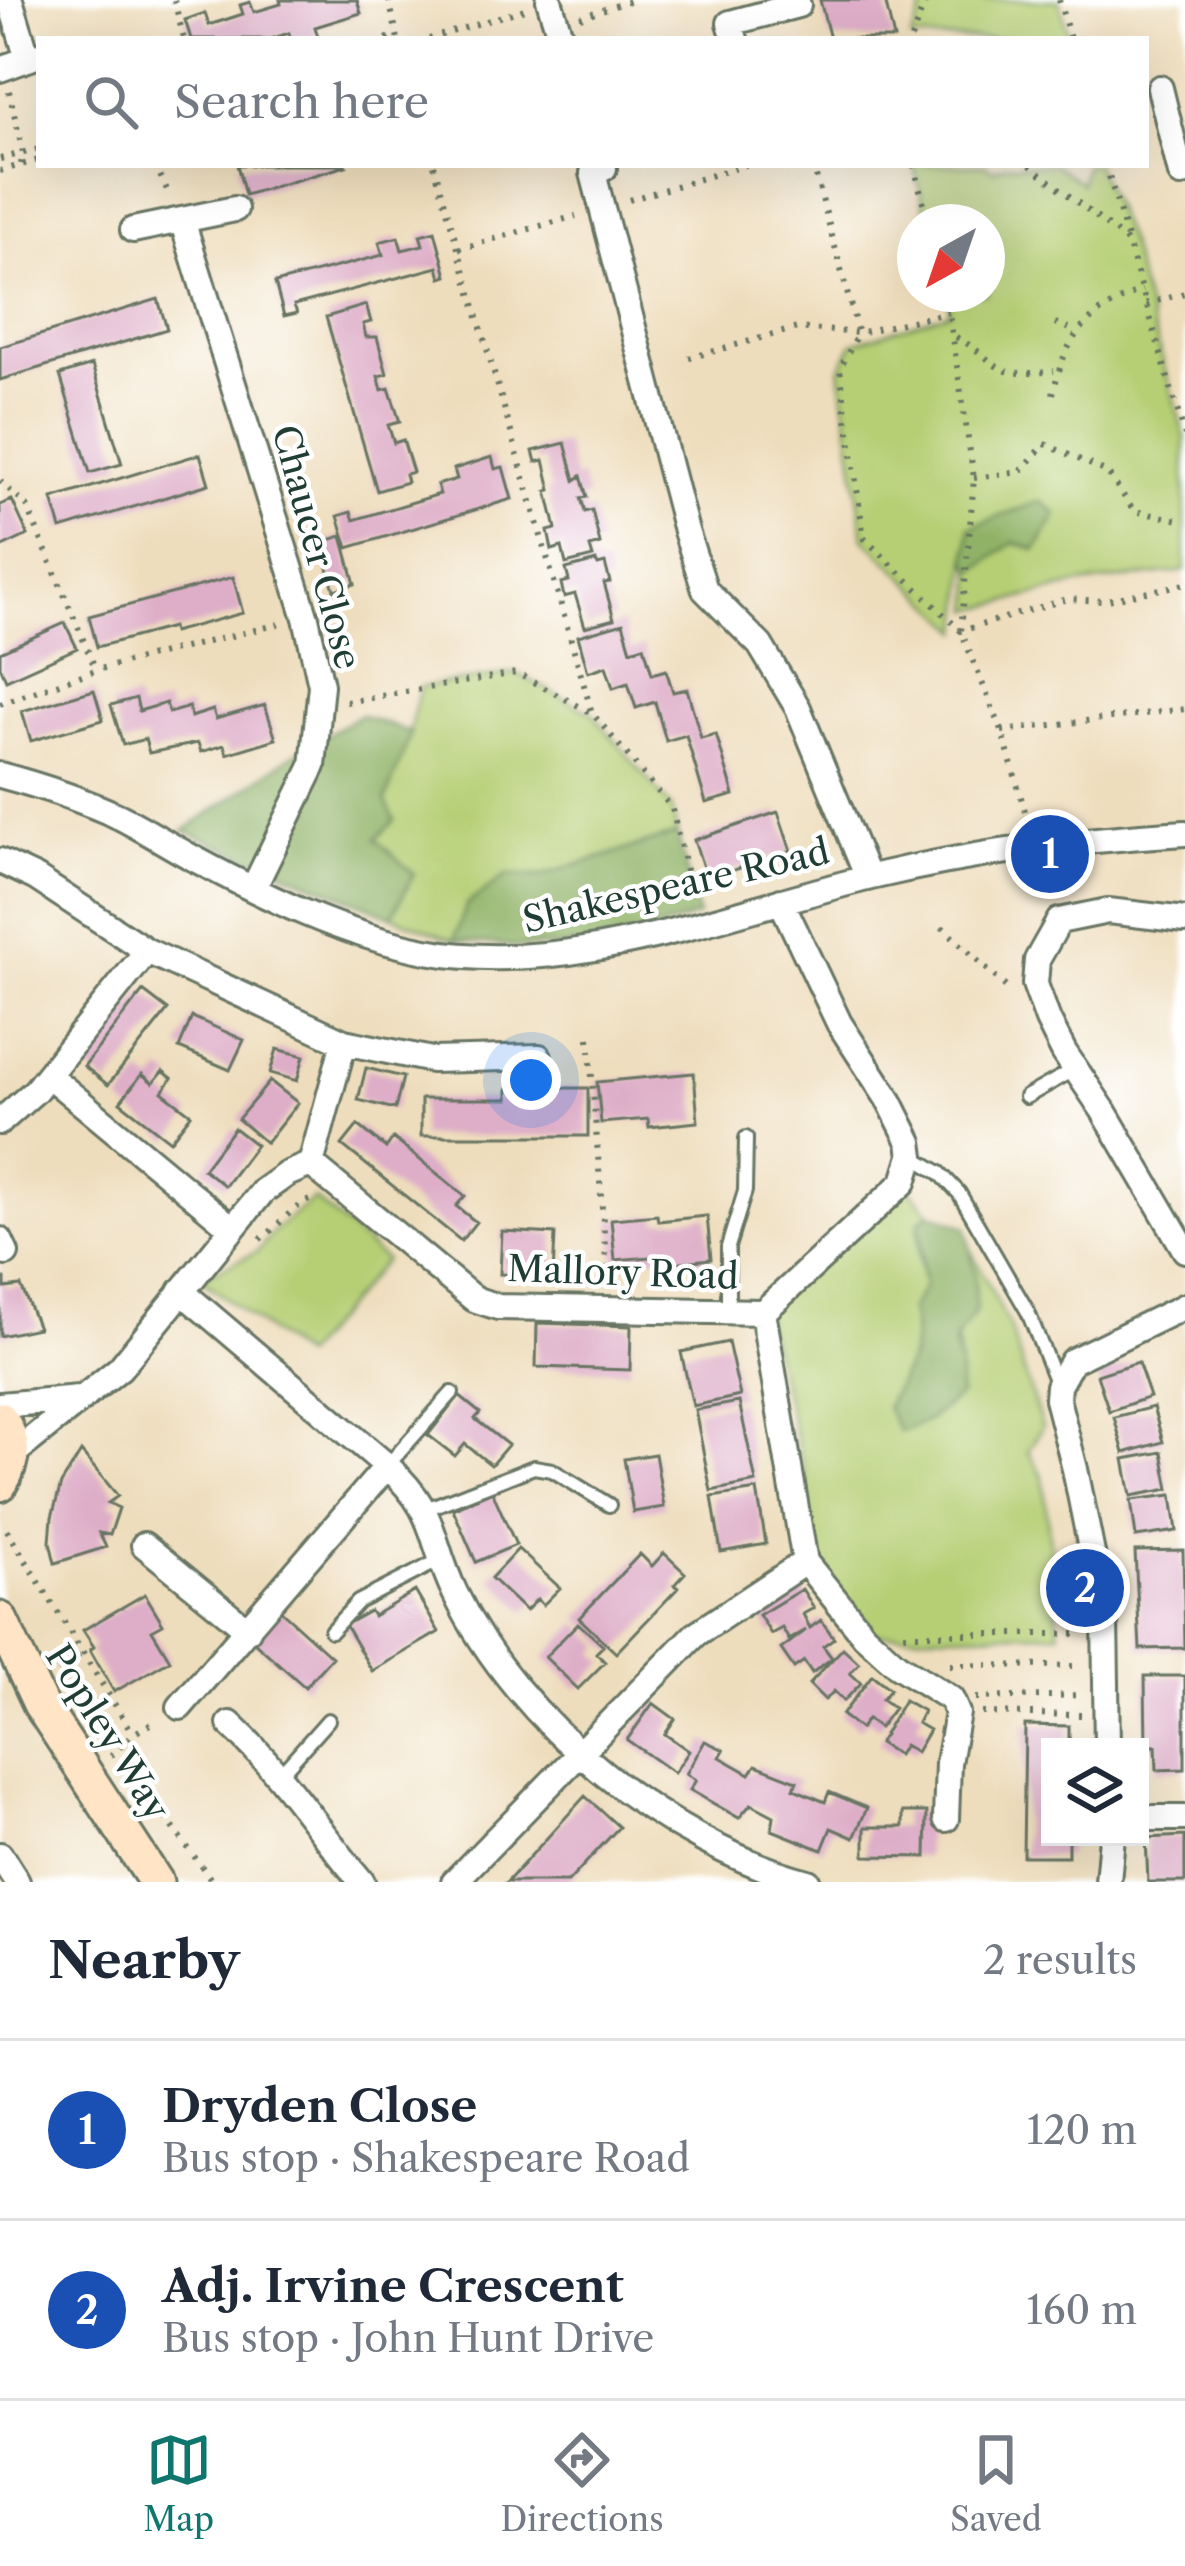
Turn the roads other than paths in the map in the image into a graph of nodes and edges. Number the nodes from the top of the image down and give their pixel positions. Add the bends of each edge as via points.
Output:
1 (10, 0) edge
2 (798, 4) dead end
3 (734, 36) edge
4 (18, 62) edge
5 (1160, 88) dead end
6 (1178, 125) edge
7 (602, 168) edge
8 (1181, 174) dead end
9 (235, 209) dead end
10 (182, 220) junction
11 (133, 230) dead end
12 (0, 775) edge
13 (1185, 833) edge
14 (0, 861) edge
15 (868, 878) junction
16 (253, 889) junction
17 (781, 901) junction
18 (1185, 920) edge
19 (147, 951) junction
20 (344, 1042) junction
21 (539, 1057) dead end
22 (1075, 1069) junction
23 (48, 1075) junction
24 (1026, 1097) dead end
25 (0, 1122) edge
26 (746, 1138) dead end
27 (912, 1156) junction
28 (311, 1164) junction
29 (232, 1228) junction
30 (1185, 1250) edge
31 (181, 1291) junction
32 (1185, 1306) edge
33 (728, 1311) junction
34 (763, 1312) junction
35 (1058, 1386) junction
36 (452, 1393) dead end
37 (82, 1397) junction
38 (0, 1405) edge
39 (0, 1419) edge
40 (387, 1466) junction
41 (6, 1469) edge
42 (609, 1505) dead end
43 (426, 1509) junction
44 (145, 1545) dead end
45 (443, 1558) junction
46 (805, 1562) junction
47 (0, 1619) edge
48 (248, 1630) junction
49 (331, 1631) dead end
50 (180, 1707) road end
51 (328, 1720) dead end
52 (230, 1724) dead end
53 (1106, 1738) edge
54 (578, 1751) junction
55 (282, 1778) junction
56 (1149, 1818) edge
57 (1185, 1818) edge
58 (946, 1819) dead end
59 (1111, 1846) edge
60 (0, 1855) edge
61 (778, 1878) edge
62 (17, 1882) edge
63 (156, 1882) edge
64 (362, 1882) edge
65 (454, 1882) edge
66 (808, 1882) edge
67 (1108, 1882) edge

1 - 4 street
2 - 3 street via 730,23
5 - 6 street
6 - 8 street
7 - 15 street via 592,173 705,590 760,646 798,708
9 - 10 street
10 - 11 street
10 - 16 street, Chaucer Close via 321,685 313,766
12 - 16 street, Shakespeare Road via 123,818
13 - 15 street, Shakespeare Road via 1095,838
14 - 19 street
15 - 17 street, Shakespeare Road
16 - 17 street, Shakespeare Road via 332,925 426,951 495,958 614,944
17 - 27 street
18 - 22 street via 1108,911 1059,921 1037,959 1035,984
19 - 20 street
19 - 23 street
20 - 21 street via 432,1060
20 - 28 street
22 - 24 lane
22 - 30 street
23 - 25 street
23 - 29 street
26 - 33 lane via 745,1191 728,1247
27 - 34 street, Mallory Road via 904,1182
27 - 35 lane via 959,1193 1028,1312
28 - 29 street via 263,1191
28 - 33 street, Mallory Road via 474,1299 498,1307
29 - 31 street
31 - 37 street via 120,1368
31 - 40 street
32 - 35 street via 1072,1361
33 - 34 street, Mallory Road
34 - 46 street
35 - 53 street via 1105,1634
36 - 40 lane
37 - 38 street
37 - 41 street
39 - 41 street
40 - 43 street
40 - 48 street
42 - 43 lane via 534,1467
43 - 45 street
44 - 48 street
45 - 49 lane via 358,1602
45 - 54 street via 454,1592 505,1672
46 - 54 street via 696,1634
46 - 58 street via 864,1635 954,1706
47 - 63 street, Popley Way via 40,1704
48 - 50 street
51 - 55 lane
52 - 55 street
54 - 61 street via 670,1820
54 - 65 street
55 - 64 street
56 - 57 street
59 - 67 street
60 - 62 street
61 - 66 street

